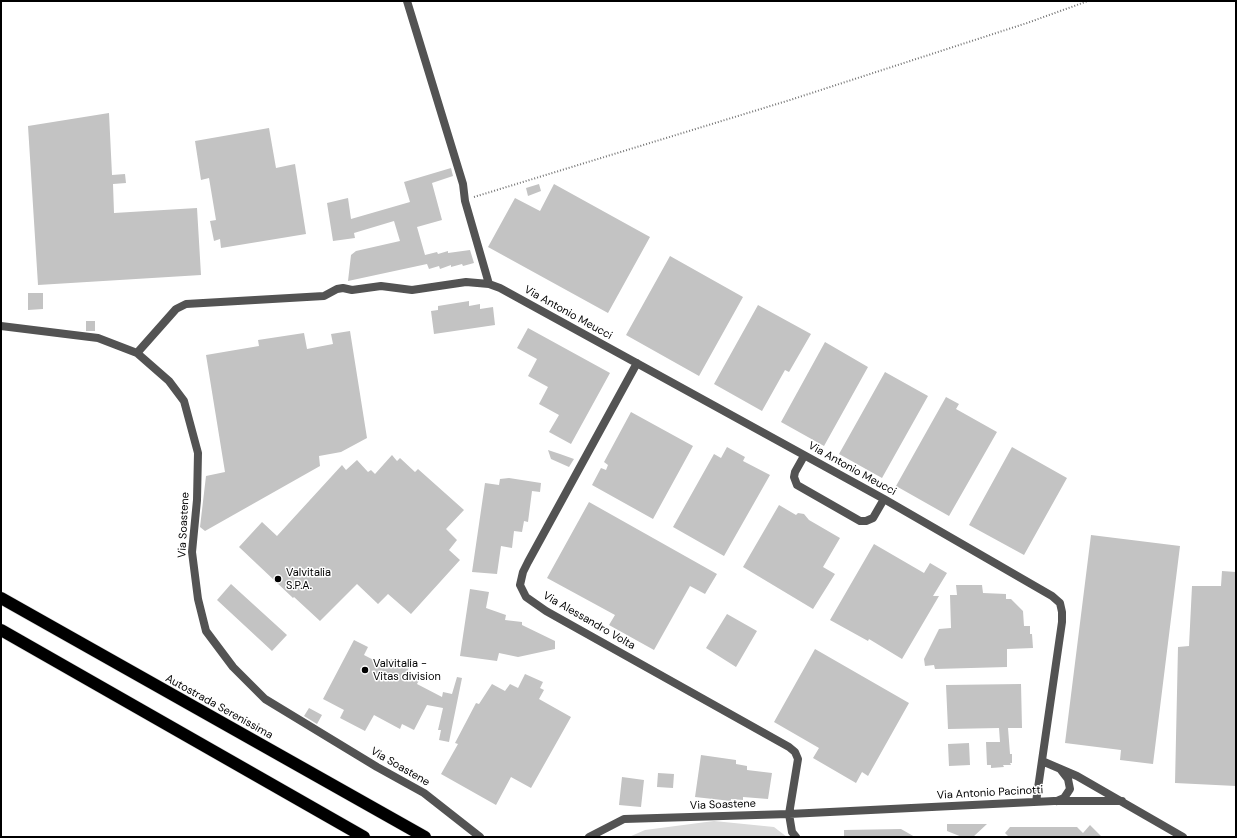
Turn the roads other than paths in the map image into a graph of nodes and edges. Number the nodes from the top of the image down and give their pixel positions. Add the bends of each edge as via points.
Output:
1 (407, 1) edge
2 (489, 284) junction
3 (1, 326) edge
4 (137, 353) junction
5 (637, 363) junction
6 (804, 456) junction
7 (884, 500) junction
8 (1, 598) edge
9 (1, 630) edge
10 (1042, 761) junction
11 (1060, 769) junction
12 (1054, 801) junction
13 (1122, 801) junction
14 (1036, 802) junction
15 (789, 814) junction
16 (364, 837) edge
17 (425, 837) edge
18 (480, 837) edge
19 (588, 837) edge
20 (796, 837) edge
21 (1184, 837) edge

1 - 2 street via 463,184 465,202
2 - 4 street, Via Antonio Meucci via 466,282 412,290 380,286 352,290 343,288 324,296 186,304 176,309
2 - 5 street, Via Antonio Meucci
3 - 4 street, Via Soastene via 98,338
4 - 18 street, Via Soastene via 169,381 184,401 191,423 198,453 192,552 198,599 206,631 233,666 265,700 424,793
5 - 6 street, Via Antonio Meucci
5 - 15 street, Via Alessandro Volta via 528,562 520,585 526,597 546,611 795,752 798,759
6 - 7 street, Via Antonio Meucci
6 - 7 street via 794,477 797,485 860,521 872,518
7 - 10 street, Via Antonio Meucci via 1052,596 1060,603 1062,622
8 - 17 highway, Autostrada Serenissima
9 - 16 highway
10 - 11 street
10 - 14 street, Via Antonio Meucci
11 - 12 street via 1068,779 1070,789 1060,801
11 - 13 street
12 - 13 street, Via Antonio Pacinotti
12 - 14 street, Via Antonio Pacinotti
13 - 21 street
14 - 15 street, Via Antonio Pacinotti
15 - 19 street, Via Soastene via 624,819
15 - 20 street via 792,832

